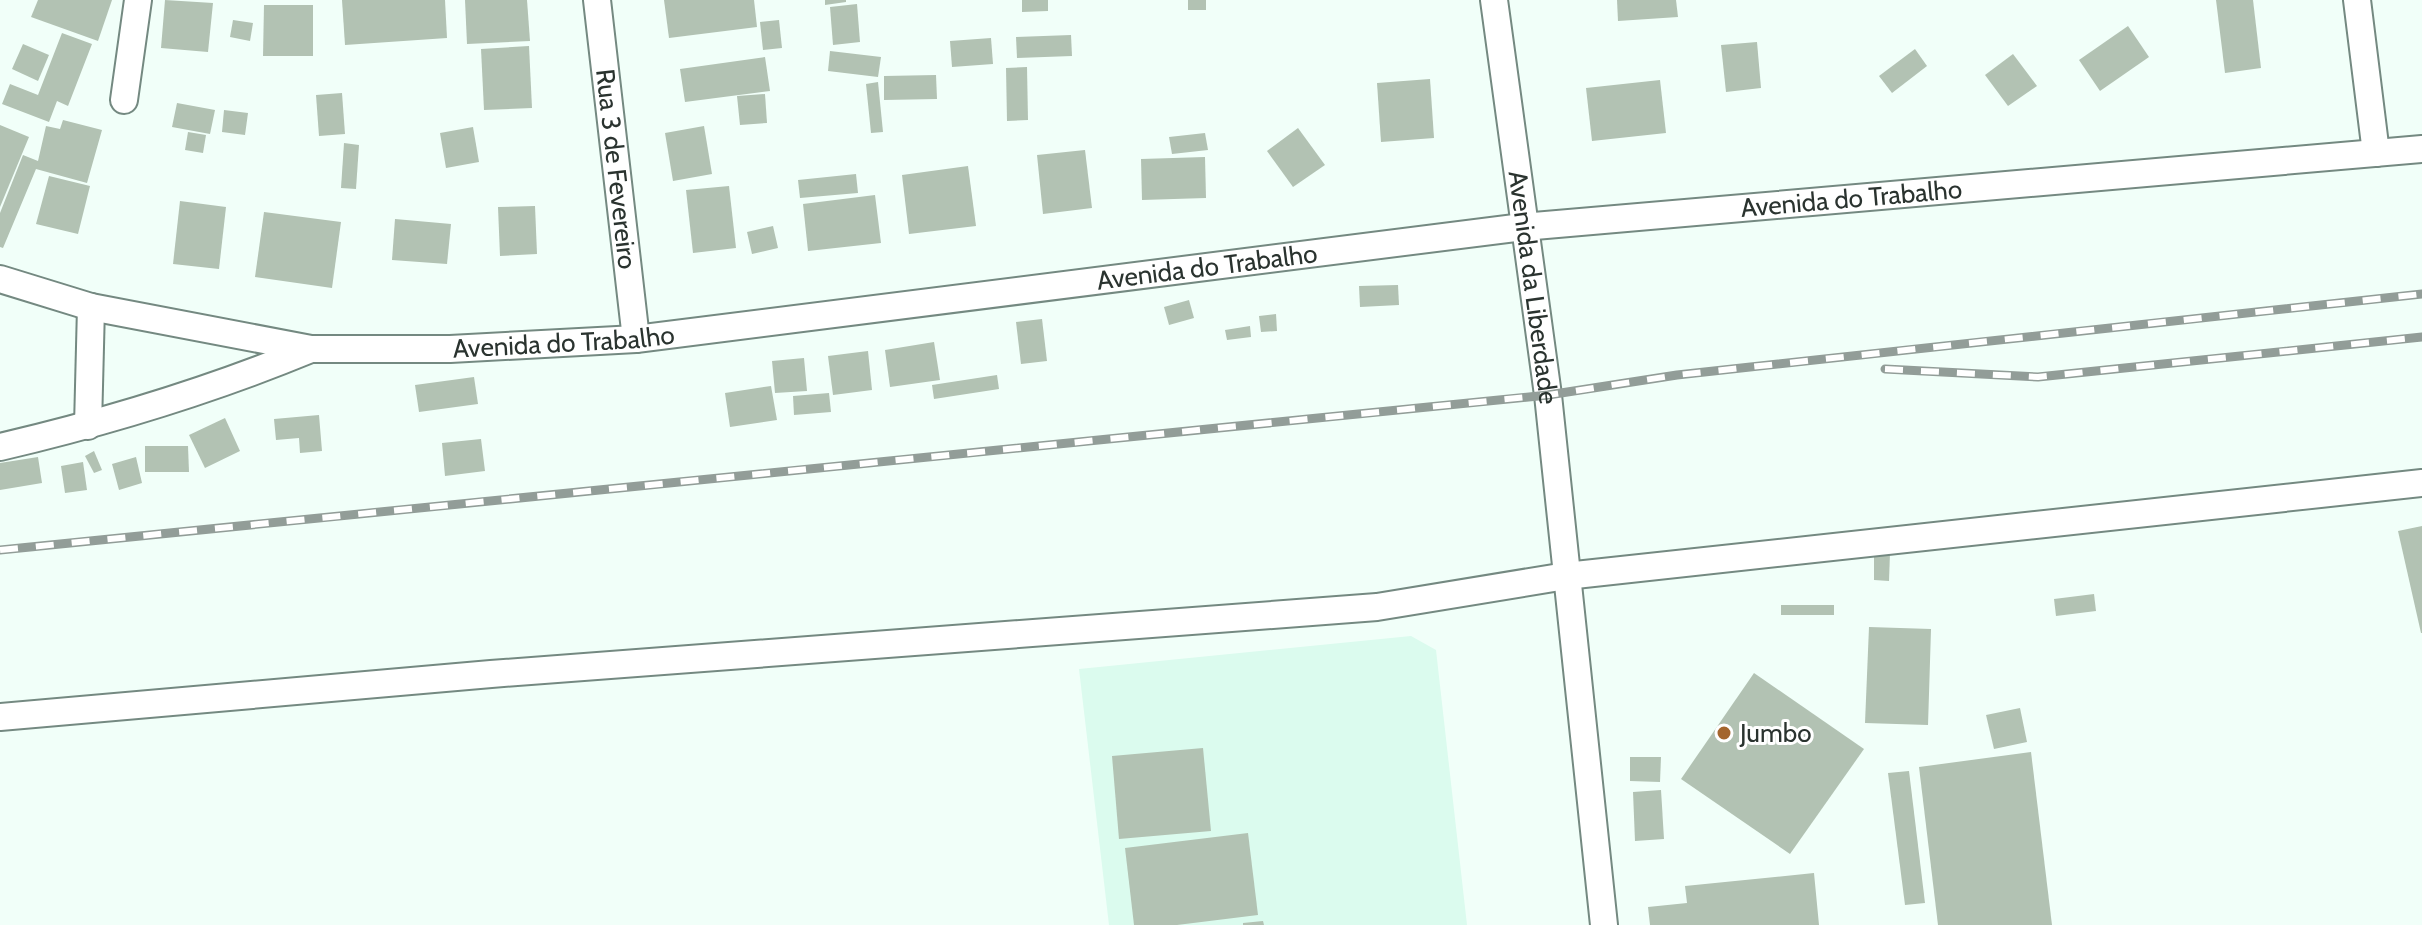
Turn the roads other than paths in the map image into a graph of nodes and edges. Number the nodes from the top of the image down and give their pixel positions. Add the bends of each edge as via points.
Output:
1 (138, 0) edge
2 (597, 0) edge
3 (1494, 0) edge
4 (2357, 0) edge
5 (124, 100) dead end
6 (2422, 149) edge
7 (2376, 153) junction
8 (1523, 227) junction
9 (0, 279) edge
10 (91, 307) junction
11 (636, 339) junction
12 (311, 349) junction
13 (88, 426) junction
14 (0, 447) edge
15 (2422, 483) edge
16 (1566, 576) junction
17 (0, 717) edge
18 (1604, 925) edge

1 - 5 street
2 - 11 street, Rua 3 de Fevereiro
3 - 8 street, Avenida da Liberdade
4 - 7 street
6 - 7 street, Avenida do Trabalho
7 - 8 street, Avenida do Trabalho
8 - 11 street, Avenida do Trabalho
8 - 16 street, Avenida da Liberdade via 1548,395
9 - 10 street, Avenida do Trabalho
10 - 12 street, Avenida do Trabalho
10 - 13 street
11 - 12 street, Avenida do Trabalho via 450,349
12 - 13 street via 224,385
13 - 14 street
15 - 16 street
16 - 17 street via 1362,609 491,674
16 - 18 street, Avenida da Liberdade

